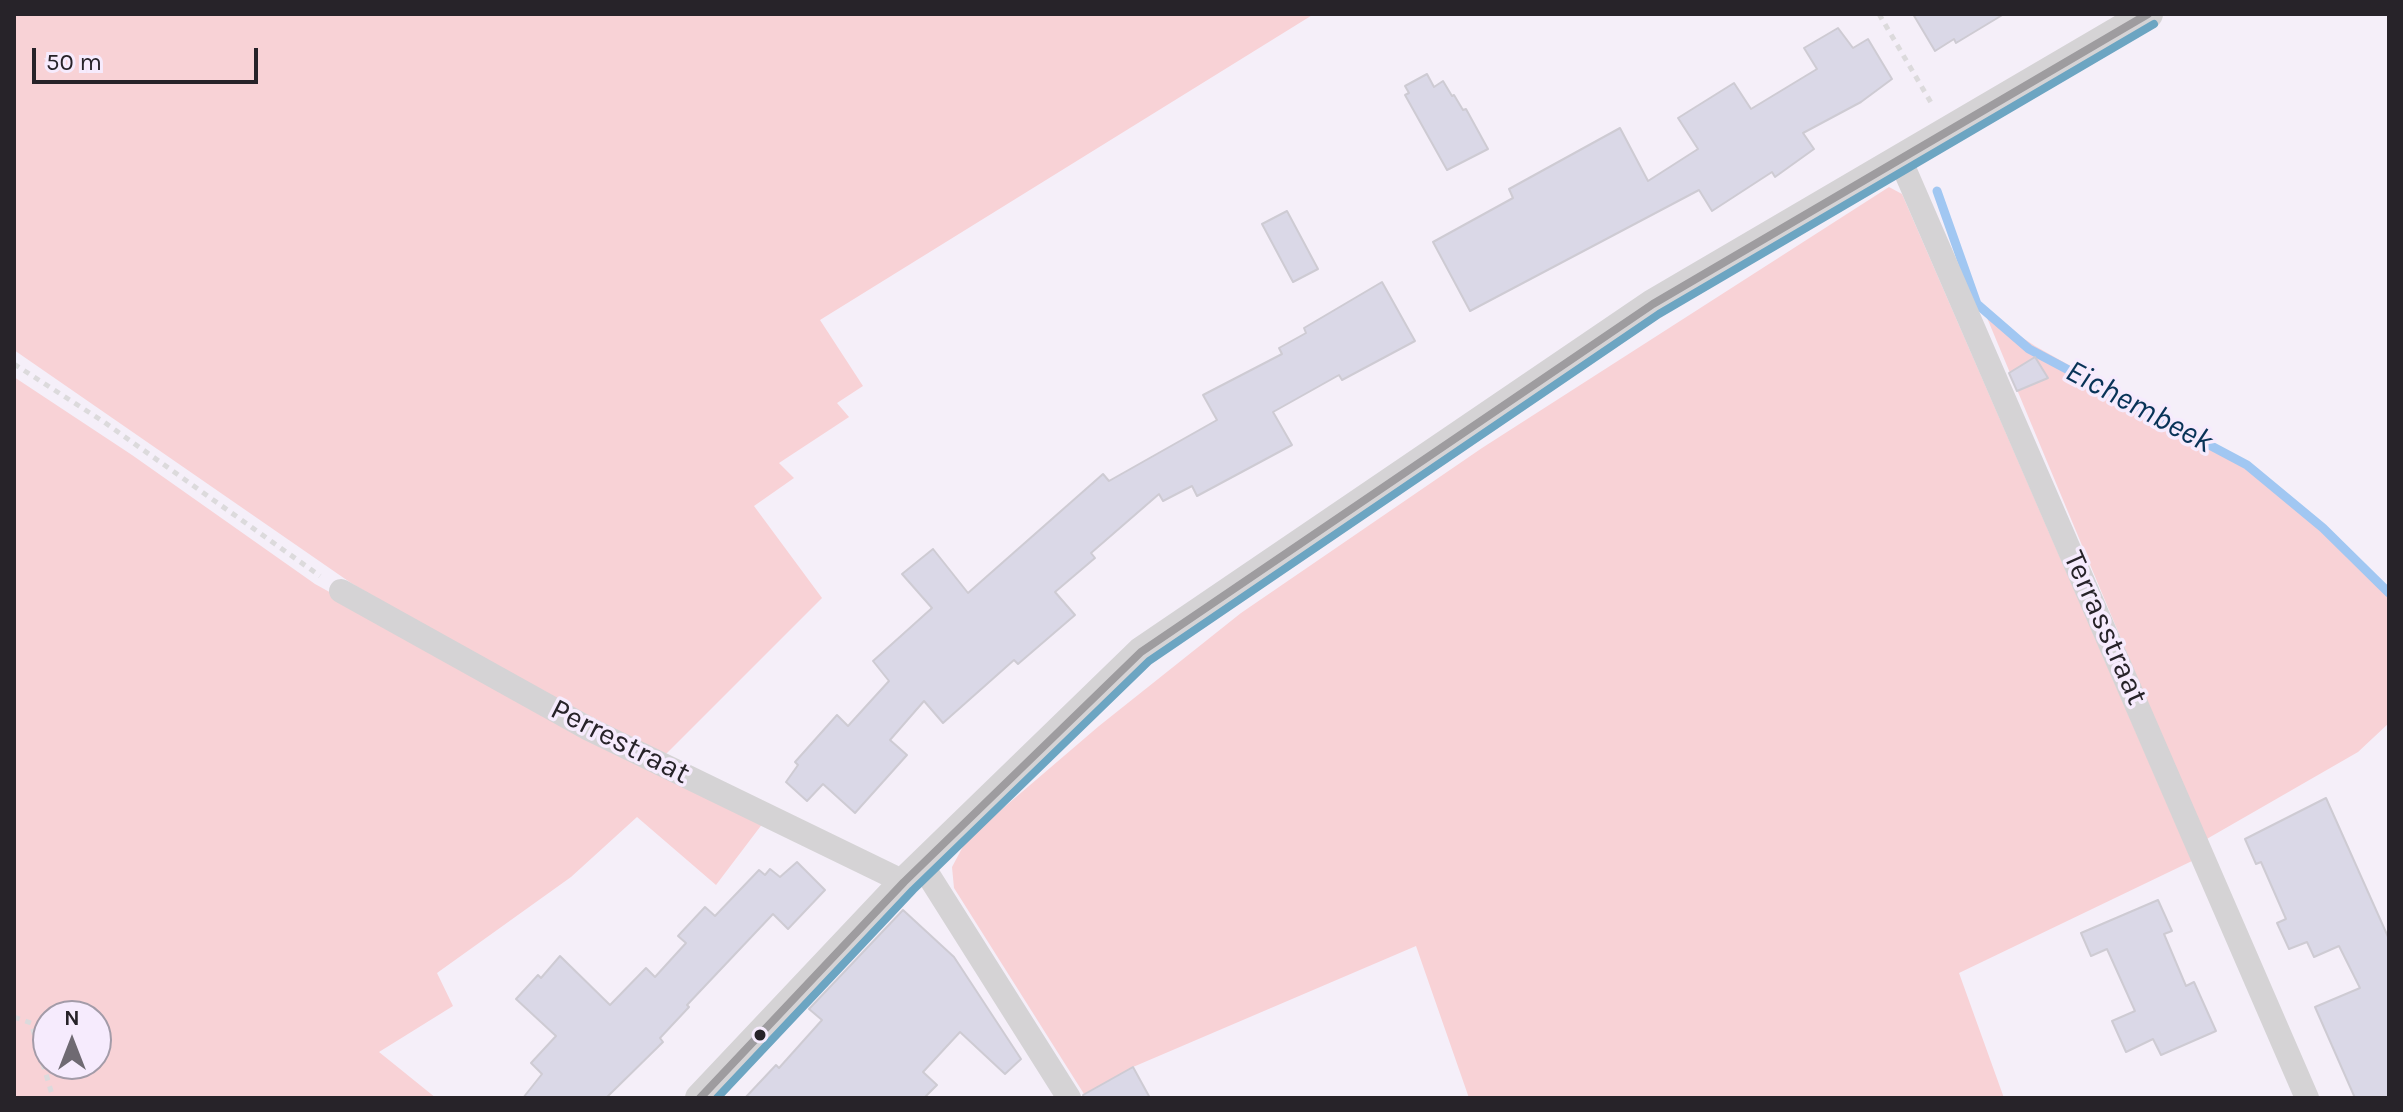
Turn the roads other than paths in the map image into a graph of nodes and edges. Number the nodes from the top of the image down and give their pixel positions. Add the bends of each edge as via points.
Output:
1 (2148, 14) edge
2 (1900, 159) junction
3 (341, 591) road end
4 (913, 874) junction
5 (700, 1098) edge
6 (1069, 1098) edge
7 (2307, 1098) edge

1 - 2 street
2 - 4 street via 1653,304 1141,652
2 - 7 street, Terrasstraat
3 - 4 street, Perrestraat via 589,729
4 - 5 street
4 - 6 street

